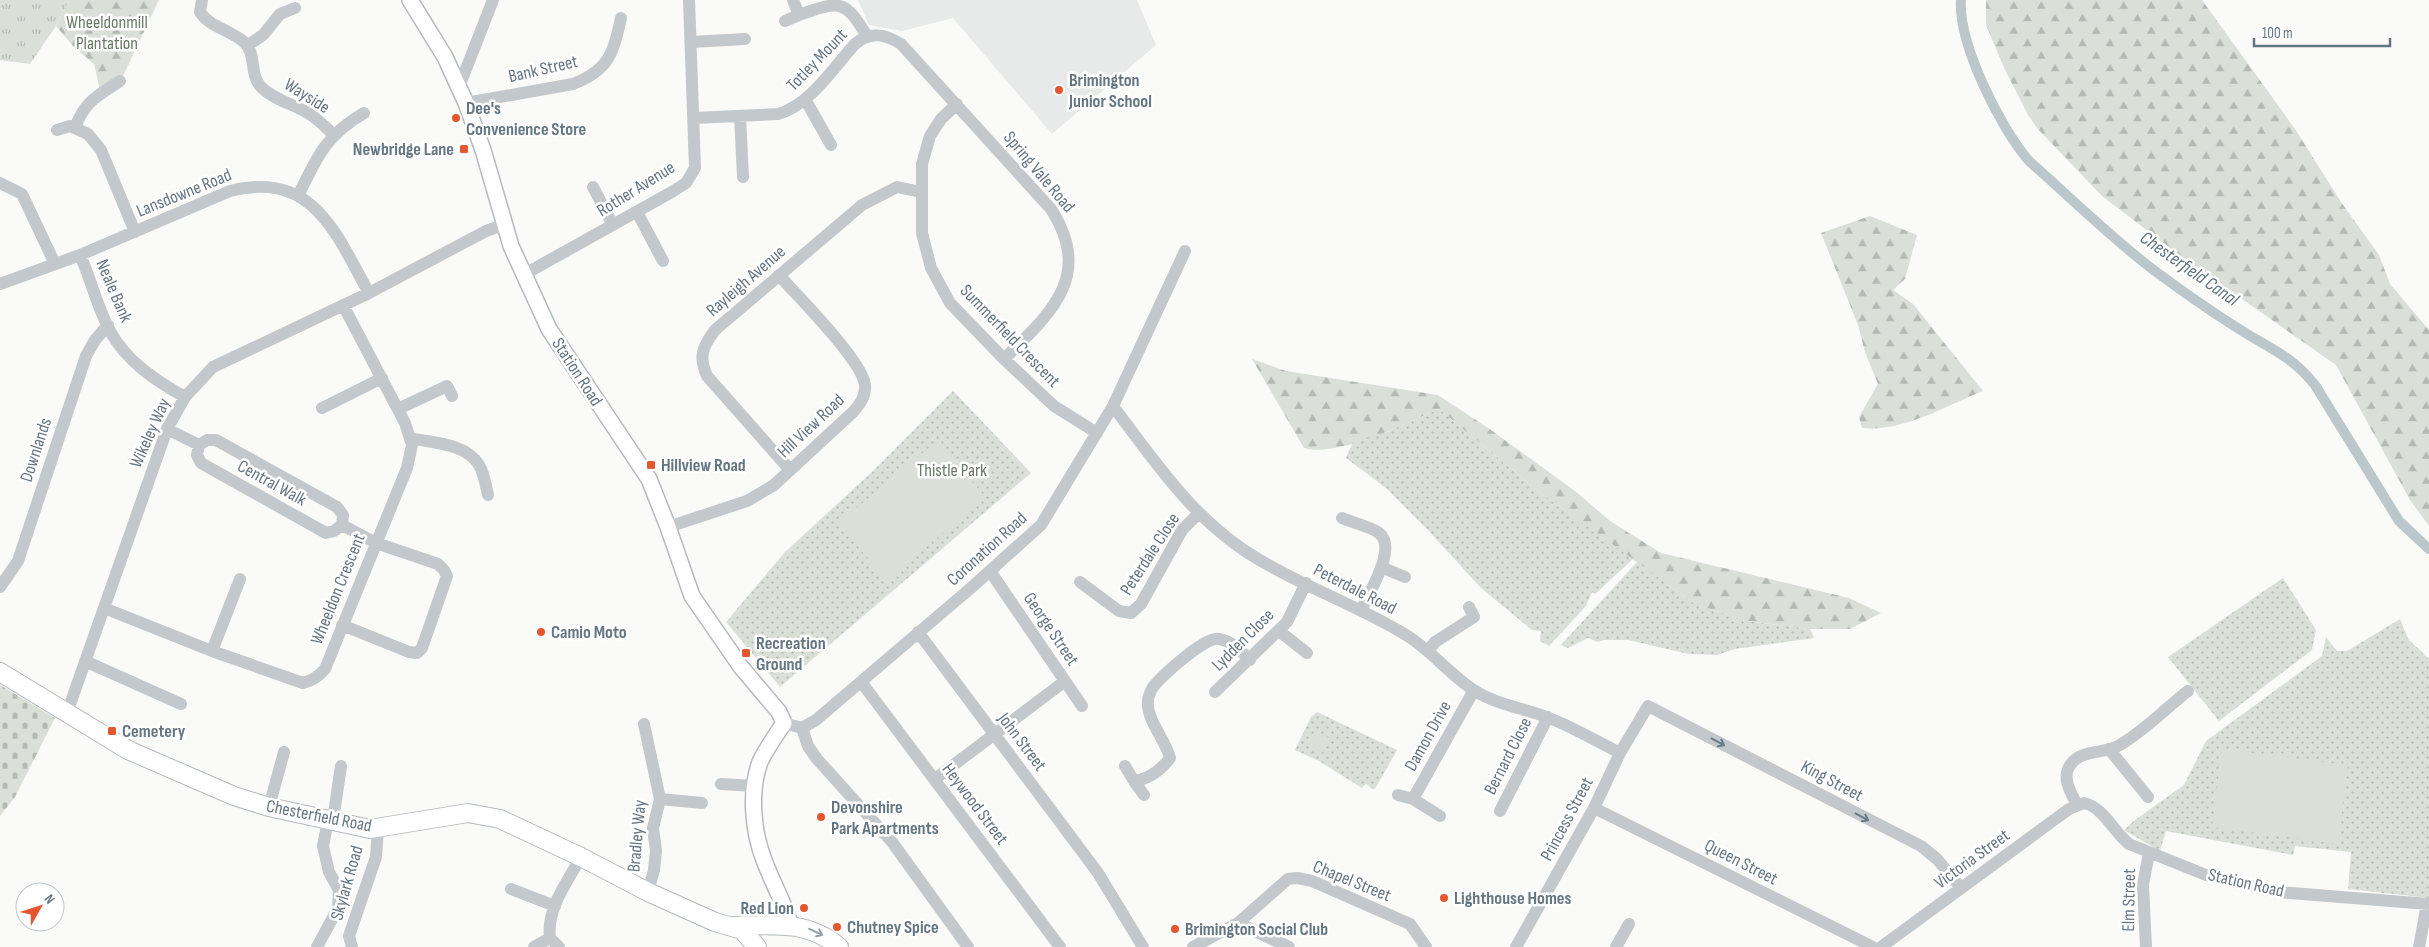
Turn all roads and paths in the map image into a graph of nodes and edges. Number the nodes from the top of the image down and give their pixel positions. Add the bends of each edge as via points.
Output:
1 (202, 0) edge
2 (410, 0) edge
3 (493, 0) edge
4 (689, 0) edge
5 (793, 0) edge
6 (295, 8) dead end
7 (799, 15) junction
8 (621, 18) dead end
9 (785, 21) dead end
10 (872, 35) junction
11 (744, 39) dead end
12 (691, 42) junction
13 (248, 45) junction
14 (120, 81) dead end
15 (459, 88) junction
16 (805, 99) junction
17 (466, 103) junction
18 (957, 104) junction
19 (364, 112) dead end
20 (740, 116) junction
21 (694, 118) junction
22 (75, 128) junction
23 (58, 130) dead end
24 (334, 135) junction
25 (830, 145) dead end
26 (743, 177) dead end
27 (0, 183) edge
28 (593, 187) dead end
29 (921, 192) junction
30 (298, 196) junction
31 (637, 212) junction
32 (503, 225) junction
33 (613, 225) junction
34 (135, 232) junction
35 (1185, 251) dead end
36 (80, 255) junction
37 (663, 261) dead end
38 (55, 264) junction
39 (523, 275) junction
40 (779, 276) junction
41 (0, 284) edge
42 (369, 293) junction
43 (343, 305) junction
44 (108, 325) junction
45 (1004, 359) junction
46 (382, 378) junction
47 (452, 396) dead end
48 (185, 397) junction
49 (1113, 406) junction
50 (322, 408) dead end
51 (398, 409) junction
52 (166, 429) junction
53 (1097, 433) junction
54 (410, 438) junction
55 (199, 445) junction
56 (790, 470) junction
57 (488, 495) dead end
58 (1199, 513) junction
59 (1342, 518) dead end
60 (342, 525) junction
61 (668, 528) junction
62 (376, 543) junction
63 (1381, 567) junction
64 (990, 571) junction
65 (1405, 577) dead end
66 (240, 579) dead end
67 (1080, 582) dead end
68 (1306, 583) junction
69 (0, 587) edge
70 (1470, 607) dead end
71 (104, 608) junction
72 (1362, 609) junction
73 (342, 625) junction
74 (1279, 631) junction
75 (918, 632) junction
76 (212, 651) junction
77 (1428, 651) junction
78 (1307, 653) dead end
79 (1250, 660) junction
80 (87, 662) junction
81 (0, 672) edge
82 (1065, 680) junction
83 (862, 683) junction
84 (1474, 690) junction
85 (2188, 691) dead end
86 (1215, 692) dead end
87 (181, 704) dead end
88 (1082, 706) dead end
89 (1648, 706) joint
90 (68, 713) junction
91 (1548, 717) junction
92 (784, 723) junction
93 (644, 724) dead end
94 (802, 728) junction
95 (995, 734) junction
96 (2109, 750) junction
97 (284, 752) dead end
98 (1620, 753) junction
99 (341, 766) dead end
100 (1125, 766) dead end
101 (935, 779) junction
102 (1134, 781) junction
103 (721, 784) dead end
104 (755, 786) junction
105 (1144, 795) dead end
106 (1398, 795) dead end
107 (2148, 797) dead end
108 (660, 799) junction
109 (1413, 799) junction
110 (702, 803) dead end
111 (2081, 804) junction
112 (269, 807) junction
113 (1594, 808) junction
114 (1500, 811) dead end
115 (1440, 816) dead end
116 (331, 820) junction
117 (378, 828) junction
118 (2149, 853) junction
119 (581, 857) junction
120 (1961, 888) junction
121 (511, 889) dead end
122 (648, 892) junction
123 (2428, 904) edge
124 (555, 906) junction
125 (1238, 923) junction
126 (783, 924) junction
127 (1629, 924) dead end
128 (733, 926) junction
129 (554, 942) edge
130 (317, 947) edge
131 (352, 947) edge
132 (534, 947) edge
133 (757, 947) edge
134 (839, 947) edge
135 (968, 947) edge
136 (1060, 947) edge
137 (1143, 947) edge
138 (1193, 947) edge
139 (1290, 947) edge
140 (1426, 947) edge
141 (1516, 947) edge
142 (1616, 947) edge
143 (1873, 947) edge
144 (1881, 947) edge
145 (2146, 947) edge
146 (2419, 947) edge

1 - 13 street via 200,12 203,18 233,33
2 - 15 main road, Station Road
3 - 15 street
4 - 12 street, Rother Avenue
5 - 7 street
6 - 13 street via 280,14 263,35
7 - 9 street
7 - 10 street via 828,3 842,4 854,12
8 - 17 street, Bank Street via 608,60 587,79
10 - 16 street, Totley Mount via 855,44
10 - 18 street, Spring Vale Road via 890,37 901,44
11 - 12 street
12 - 21 street, Rother Avenue
13 - 24 street, Wayside via 254,75 261,86 311,115
14 - 22 street via 94,98 81,112
15 - 17 main road, Station Road
16 - 20 street, Totley Mount via 789,111 778,114
16 - 25 street
17 - 32 main road, Station Road via 483,150
18 - 29 street, Summerfield Crescent via 941,119 924,149
18 - 45 street, Spring Vale Road via 1051,209 1063,227 1069,248 1069,268 1056,304
19 - 24 street, Wayside
20 - 21 street, Totley Mount
20 - 26 street
21 - 31 street, Rother Avenue via 696,168 686,183
22 - 23 street via 70,126
22 - 34 street via 88,134 101,150
24 - 30 street, Wayside via 313,165
27 - 38 street via 22,194
28 - 33 street
29 - 40 street, Rayleigh Avenue via 897,187 879,194
29 - 45 street, Summerfield Crescent via 922,233 931,268 950,303
30 - 34 street, Lansdowne Road via 285,190 248,186
30 - 42 street, Lansdowne Road via 324,216
31 - 33 street, Rother Avenue
31 - 37 street
32 - 39 main road, Station Road
32 - 42 street, Wikeley Way
33 - 39 street, Rother Avenue
34 - 36 street, Lansdowne Road
35 - 49 street, Coronation Road
36 - 38 street, Lansdowne Road
36 - 44 street, Neale Bank
38 - 41 street, Lansdowne Road
39 - 61 main road, Station Road via 549,329 649,479
40 - 56 street, Hill View Road via 849,355 860,370 865,385 862,401 853,412
40 - 56 street, Rayleigh Avenue via 715,330 707,340 702,363 707,376
42 - 43 street, Wikeley Way
43 - 46 street, Wheeldon Crescent
43 - 48 street, Wikeley Way via 213,367
44 - 48 street, Neale Bank via 128,355 146,372
44 - 69 street, Downlands via 86,356 18,561
45 - 53 street, Summerfield Crescent via 1054,406
46 - 50 street
46 - 51 street, Wheeldon Crescent
47 - 51 street via 446,386
48 - 52 street, Wikeley Way
49 - 53 street, Coronation Road
49 - 58 street, Peterdale Road via 1166,476
51 - 54 street, Wheeldon Crescent
52 - 55 street
52 - 71 street, Wikeley Way
53 - 64 street, Coronation Road via 1041,524
54 - 57 street via 468,453 479,464
54 - 62 street, Wheeldon Crescent via 412,445 407,468
55 - 60 street, Central Walk via 207,440 216,440 337,507 342,515
55 - 60 street, Central Walk via 197,455 201,464 326,533
56 - 61 street, Hill View Road via 774,485 747,501
58 - 67 street, Peterdale Close via 1182,530 1141,604 1131,613 1119,611
58 - 68 street, Peterdale Road via 1258,559
59 - 63 street via 1379,534 1386,542
60 - 62 street
61 - 92 main road, Station Road via 692,596 718,637 779,712
62 - 73 street, Wheeldon Crescent
62 - 73 street via 438,564 447,576 422,648 417,653 409,652
63 - 65 street
63 - 72 street
64 - 75 street, Coronation Road
64 - 82 street, George Street
66 - 76 street
68 - 72 street, Peterdale Road
68 - 74 street, Lydden Close via 1287,622
70 - 77 street via 1474,617 1435,642
71 - 76 street, Wheeldon Crescent
71 - 80 street, Wikeley Way
72 - 77 street, Peterdale Road
73 - 76 street, Wheeldon Crescent via 325,669 313,680 303,683
74 - 78 street
74 - 79 street, Lydden Close
75 - 83 street, Coronation Road
75 - 95 street, John Street
77 - 84 street, Peterdale Road
79 - 86 street, Lydden Close
79 - 102 street via 1232,643 1218,638 1202,644 1152,688 1148,702 1151,716 1170,758 1145,779
80 - 87 street
80 - 90 street, Wikeley Way
81 - 90 highway, Chesterfield Road
82 - 88 street, George Street
82 - 95 street
83 - 94 street, Coronation Road
83 - 101 street, Heywood Street
84 - 91 street, Peterdale Road via 1490,699
84 - 109 street, Damon Drive
85 - 96 street via 2162,704 2119,746
89 - 98 street, Princess Street
89 -> 120 street, King Street via 1921,846
90 - 112 highway, Chesterfield Road via 128,750 234,796
91 - 98 street, Peterdale Road
91 - 114 street, Bernard Close
92 - 94 street
92 - 104 main road via 760,763
93 - 108 street, Bradley Way
94 - 135 street via 816,759 892,842
95 - 101 street
95 - 137 street, John Street via 1098,873
96 - 107 street
96 - 111 street via 2082,754 2069,767 2067,784
97 - 112 street
98 - 113 street, Princess Street
99 - 116 street
100 - 102 street
101 - 136 street, Heywood Street
102 - 105 street
103 - 104 street
104 - 126 main road via 756,836
106 - 109 street, Damon Drive
108 - 110 street
108 - 122 street, Bradley Way via 653,828 656,851
109 - 115 street, Damon Drive
111 - 118 street, Station Road via 2094,807 2124,840
111 - 120 street, Victoria Street
112 - 116 highway, Chesterfield Road
113 - 141 street, Princess Street
113 - 143 street, Queen Street
116 - 117 highway, Chesterfield Road
116 - 130 street via 323,846 329,872 339,890 338,908
117 - 119 highway, Chesterfield Road via 468,813 500,819
117 - 131 street, Skylark Road via 376,857 349,936
118 - 123 street, Station Road via 2206,875 2278,892
118 - 145 street, Elm Street via 2143,885
119 - 122 highway, Chesterfield Road
119 - 124 street
120 - 144 street, Victoria Street
121 - 124 street
122 - 128 highway, Chesterfield Road via 715,922
123 - 146 street
124 - 129 street via 549,929
125 - 138 street, Chapel Street
125 - 139 street
125 - 140 street, Chapel Street via 1288,879 1297,878 1312,881 1410,924
126 - 128 highway
126 - 133 highway via 762,937
126 -> 134 highway via 818,932
127 - 142 street
128 - 133 highway, Chesterfield Road via 742,930
129 - 132 street

